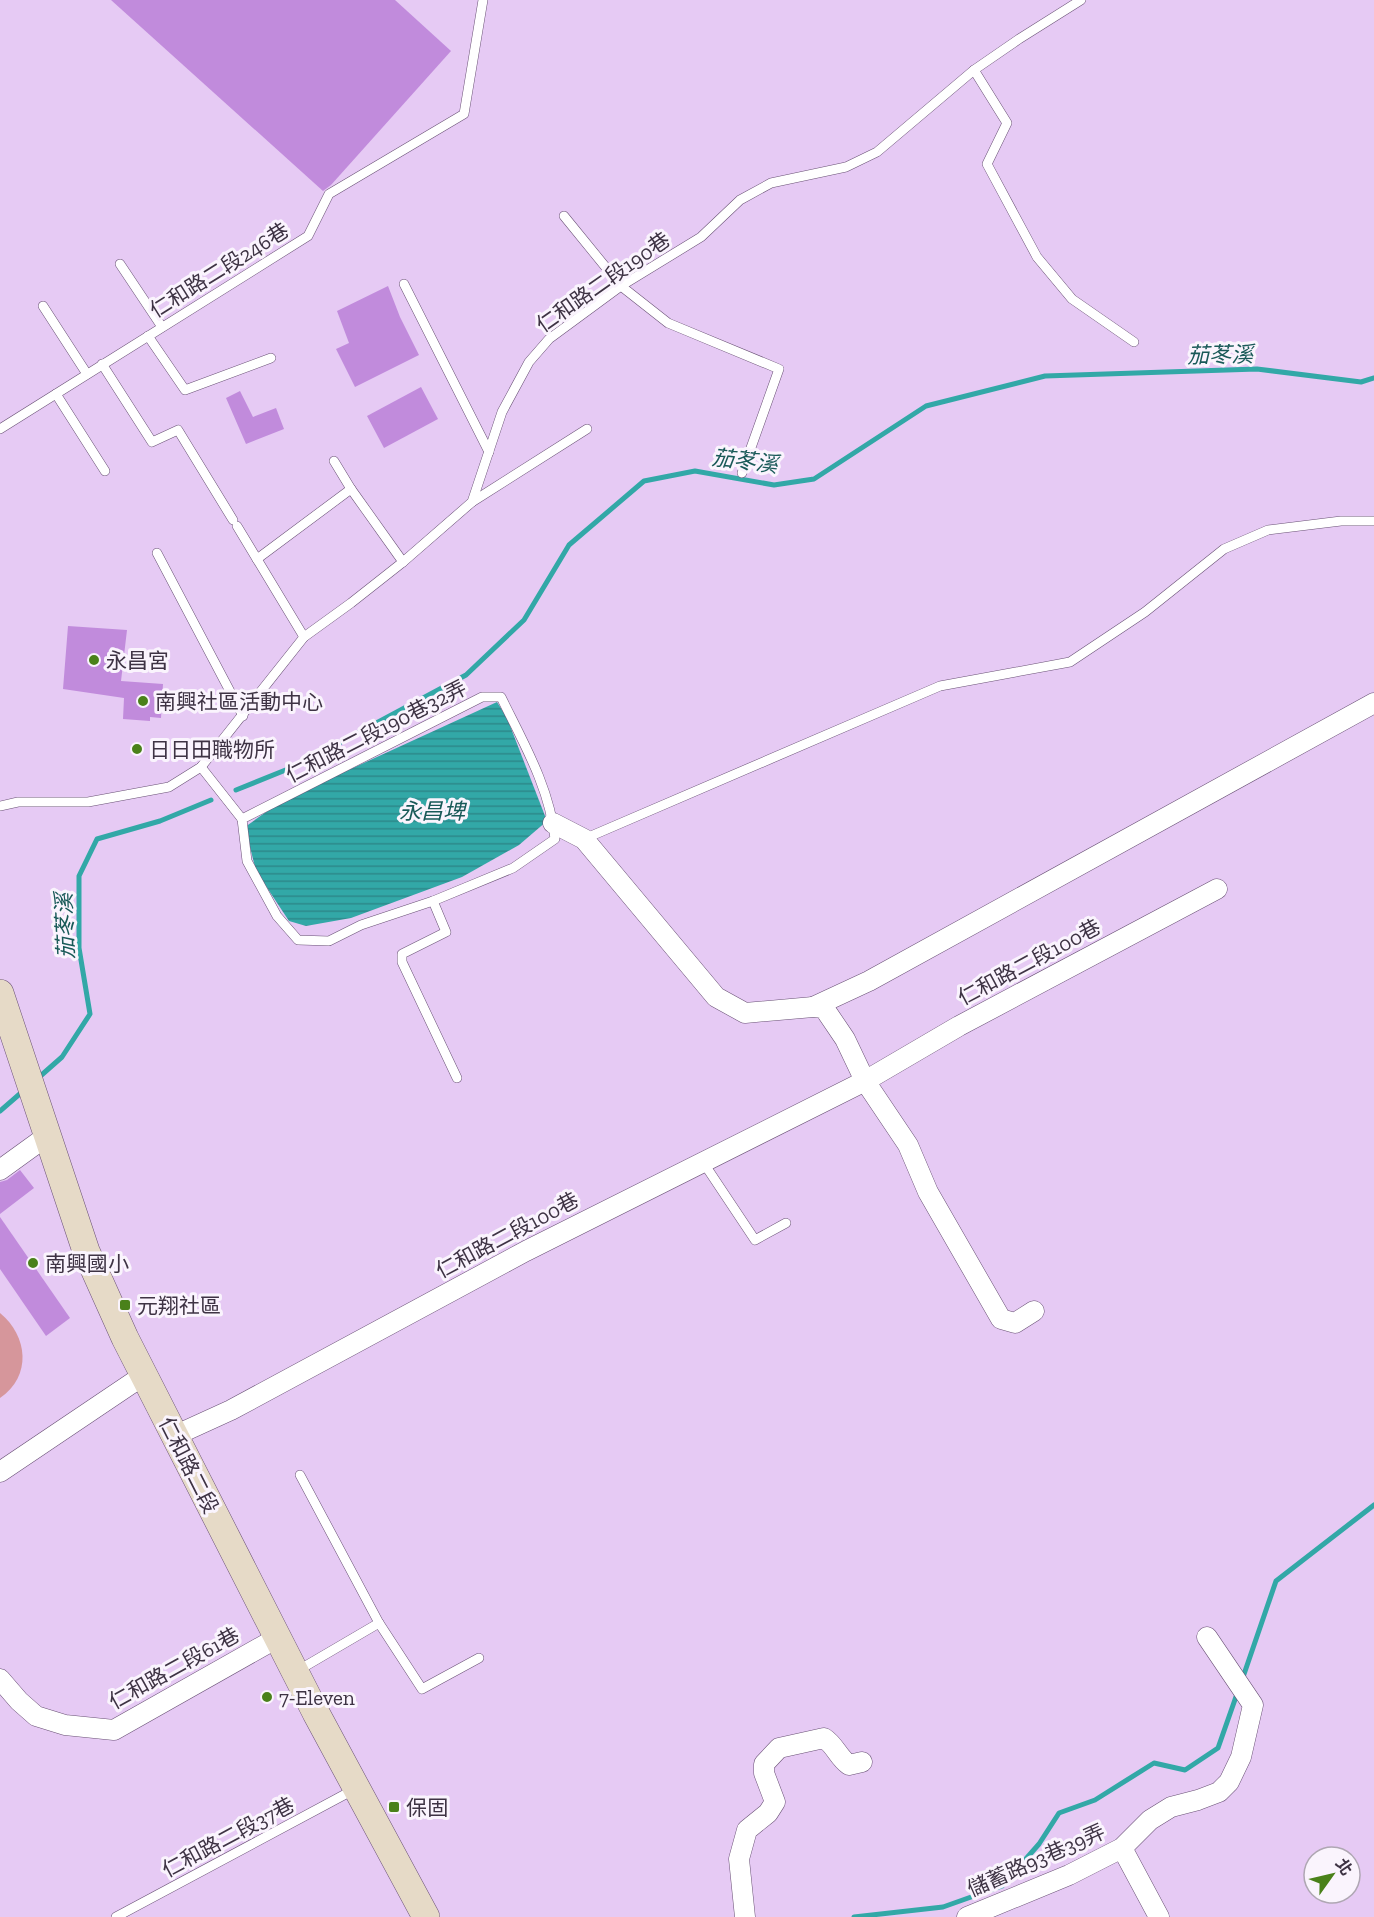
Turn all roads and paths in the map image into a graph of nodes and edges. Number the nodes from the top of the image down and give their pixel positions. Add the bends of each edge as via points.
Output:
1 (483, 0) edge
2 (1081, 0) edge
3 (974, 70) junction
4 (564, 216) dead end
5 (120, 264) dead end
6 (404, 284) dead end
7 (621, 286) junction
8 (43, 306) dead end
9 (162, 327) junction
10 (148, 336) junction
11 (1134, 342) dead end
12 (271, 358) dead end
13 (102, 364) junction
14 (87, 374) junction
15 (56, 394) junction
16 (0, 429) edge
17 (587, 429) dead end
18 (489, 452) junction
19 (334, 461) dead end
20 (105, 471) dead end
21 (742, 473) dead end
22 (351, 489) junction
23 (472, 502) junction
24 (1374, 521) edge
25 (157, 553) dead end
26 (257, 559) junction
27 (403, 562) junction
28 (304, 637) junction
29 (1374, 703) edge
30 (243, 716) junction
31 (201, 767) junction
32 (0, 806) edge
33 (242, 819) junction
34 (553, 823) junction
35 (584, 839) junction
36 (1217, 889) dead end
37 (433, 901) junction
38 (0, 994) edge
39 (813, 1007) junction
40 (457, 1078) dead end
41 (865, 1081) junction
42 (47, 1136) junction
43 (703, 1162) junction
44 (0, 1170) edge
45 (786, 1222) dead end
46 (1034, 1311) dead end
47 (144, 1376) junction
48 (174, 1436) junction
49 (0, 1472) edge
50 (300, 1475) dead end
51 (379, 1623) junction
52 (1207, 1637) dead end
53 (277, 1638) junction
54 (479, 1658) dead end
55 (295, 1672) junction
56 (0, 1679) edge
57 (862, 1762) dead end
58 (356, 1789) junction
59 (1122, 1848) junction
60 (116, 1917) edge
61 (426, 1917) edge
62 (745, 1917) edge
63 (967, 1917) edge
64 (1159, 1917) edge

1 - 9 lane, 仁和路二段246巷 via 464,114 329,194 308,236
2 - 3 lane, 仁和路二段190巷
3 - 7 lane, 仁和路二段190巷 via 877,152 846,167 771,183 740,200 701,237
3 - 11 lane via 1007,123 987,164 1037,257 1072,299
4 - 7 lane
5 - 9 lane
6 - 18 lane
7 - 18 lane, 仁和路二段190巷 via 549,339 529,362 502,412
7 - 21 lane via 668,323 779,369
8 - 14 lane
9 - 10 lane, 仁和路二段246巷
10 - 12 lane via 185,390
10 - 13 lane, 仁和路二段246巷
13 - 14 lane, 仁和路二段246巷
13 - 26 lane via 152,442 178,430
14 - 15 lane, 仁和路二段246巷
15 - 16 lane, 仁和路二段246巷
15 - 20 lane
17 - 23 lane
18 - 23 lane, 仁和路二段190巷
19 - 22 lane
22 - 26 lane
22 - 27 lane
23 - 27 lane
24 - 35 lane via 1268,530 1224,549 1144,612 1070,662 940,686
25 - 30 lane
26 - 28 lane
27 - 28 lane
28 - 30 lane
29 - 39 street via 869,981
30 - 31 lane
31 - 32 lane via 169,788 88,802 18,802
31 - 33 lane
33 - 34 lane, 仁和路二段190巷32弄 via 482,697 501,697 535,766
33 - 37 lane via 251,868 277,916 298,940 329,941 361,925
34 - 35 street
34 - 37 lane via 555,839 513,868
35 - 39 street via 717,997 745,1013
36 - 41 street, 仁和路二段100巷 via 959,1026
37 - 40 lane via 446,932 402,954 402,962
38 - 42 main road, 仁和路二段
39 - 41 street via 824,1008 835,1022
41 - 43 street, 仁和路二段100巷
41 - 46 street via 908,1145 928,1191 1001,1319 1015,1323
42 - 44 street
42 - 47 main road, 仁和路二段 via 86,1251
43 - 45 lane via 755,1240
43 - 48 street, 仁和路二段100巷 via 525,1251 231,1410
47 - 48 main road, 仁和路二段
47 - 49 street
48 - 53 main road, 仁和路二段
50 - 51 lane
51 - 54 lane via 422,1689
51 - 55 lane
52 - 59 street, 儲蓄路93巷39弄 via 1253,1705 1241,1757 1229,1782 1219,1792 1171,1807 1150,1820
53 - 55 main road, 仁和路二段
53 - 56 street, 仁和路二段61巷 via 114,1730 65,1725 36,1716
55 - 58 main road, 仁和路二段
57 - 62 street via 849,1765 841,1760 832,1743 824,1738 779,1748 764,1764 775,1802 747,1830 739,1859
58 - 60 lane, 仁和路二段37巷
58 - 61 main road, 仁和路二段
59 - 63 street, 儲蓄路93巷39弄 via 1069,1875
59 - 64 street

